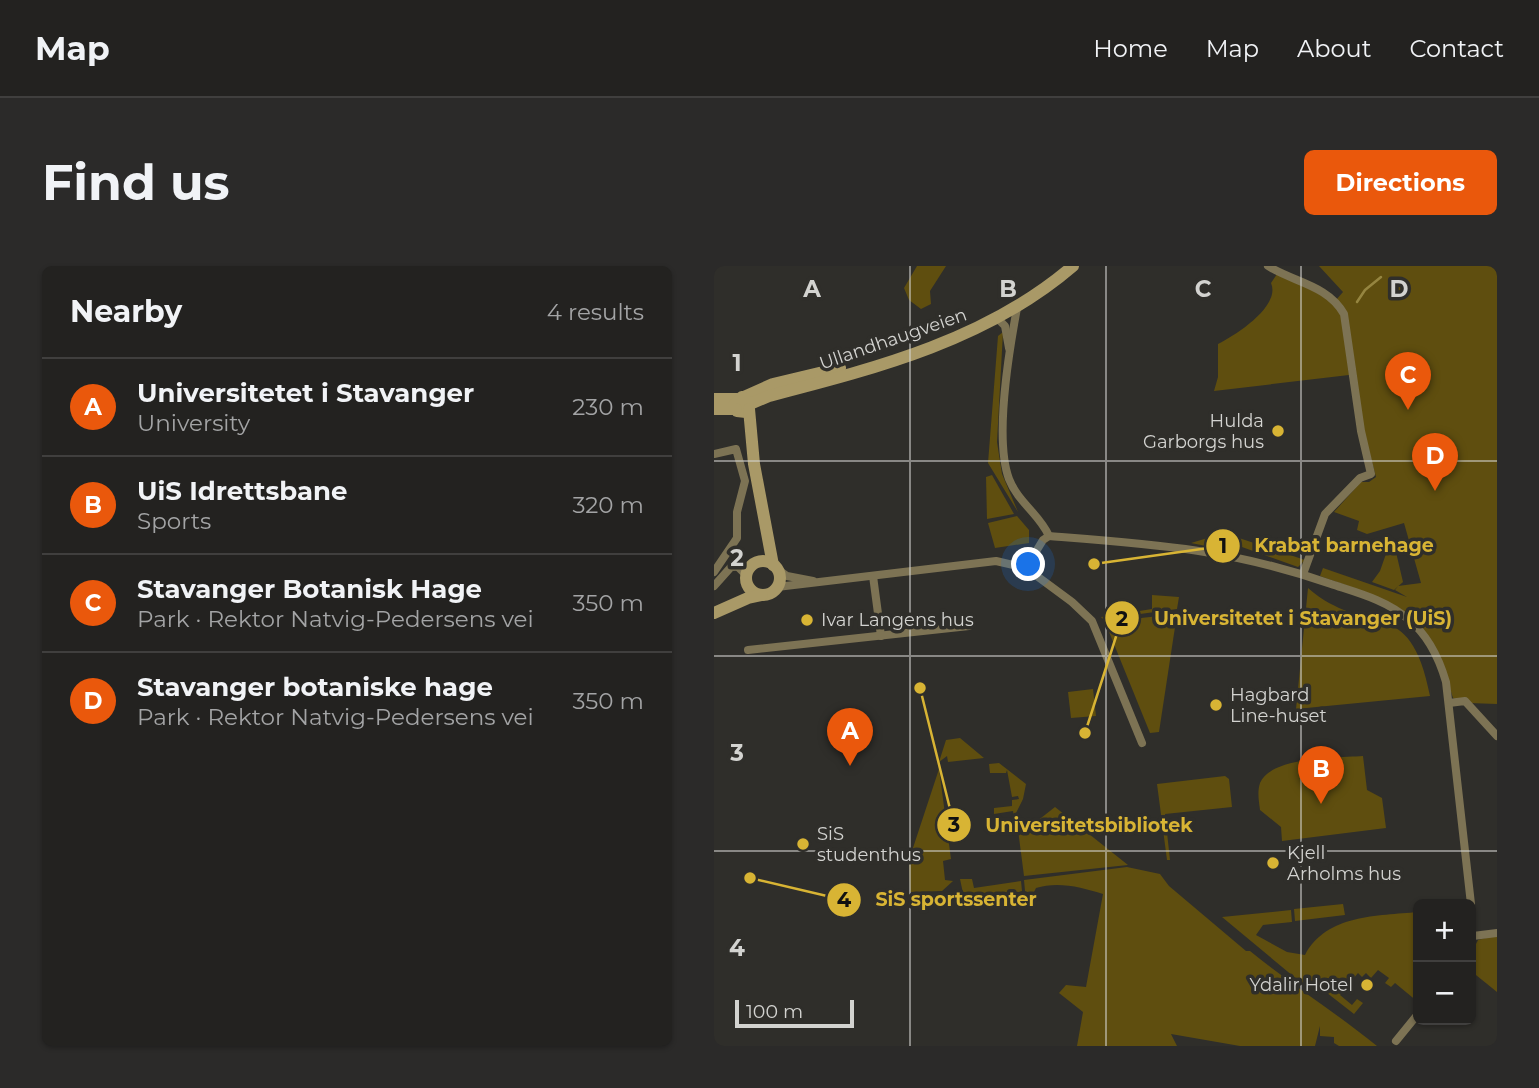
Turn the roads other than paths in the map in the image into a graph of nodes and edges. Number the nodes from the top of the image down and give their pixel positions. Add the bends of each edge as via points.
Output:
1 (1061, 266) edge
2 (1073, 266) edge
3 (1268, 266) edge
4 (1017, 308) junction
5 (998, 319) junction
6 (1010, 354) junction
7 (714, 399) edge
8 (743, 405) junction
9 (714, 409) edge
10 (714, 454) edge
11 (765, 521) junction
12 (1049, 536) junction
13 (775, 567) junction
14 (1026, 568) junction
15 (747, 571) junction
16 (714, 572) edge
17 (1303, 574) junction
18 (873, 576) junction
19 (816, 582) junction
20 (714, 586) edge
21 (777, 587) junction
22 (762, 595) junction
23 (717, 611) edge
24 (969, 626) dead end
25 (881, 636) junction
26 (748, 650) dead end
27 (1449, 703) junction
28 (1497, 736) edge
29 (1142, 743) dead end
30 (1470, 899) edge
31 (1497, 933) edge
32 (1476, 936) edge
33 (1413, 1020) edge
34 (1396, 1041) dead end

1 - 8 main road, Ullandhaugveien via 1021,296 952,332 889,354 773,384
2 - 4 main road, Ullandhaugveien
3 - 17 street via 1316,288 1344,314 1371,474 1360,478 1325,514
4 - 5 main road, Ullandhaugveien
4 - 6 street
5 - 6 street via 1007,331
5 - 8 main road, Ullandhaugveien via 931,348
6 - 12 street via 1004,460 1016,494
7 - 8 main road
8 - 9 main road
8 - 11 main road
10 - 16 street via 737,449 745,481 737,512 736,544
11 - 13 main road
11 - 15 main road via 763,546
12 - 14 street
12 - 17 street via 1188,547
13 - 15 main road via 764,562
13 - 19 street via 788,576
13 - 21 main road
14 - 18 street via 996,561
14 - 29 street via 1092,621
15 - 20 street via 729,568
15 - 22 main road via 752,592
15 - 23 main road
17 - 27 street via 1381,601 1410,620 1437,658
18 - 19 street
18 - 25 street
19 - 21 street
21 - 22 main road
22 - 23 main road
24 - 25 street
25 - 26 street
27 - 28 street via 1465,701
27 - 30 street
31 - 32 street
33 - 34 street

